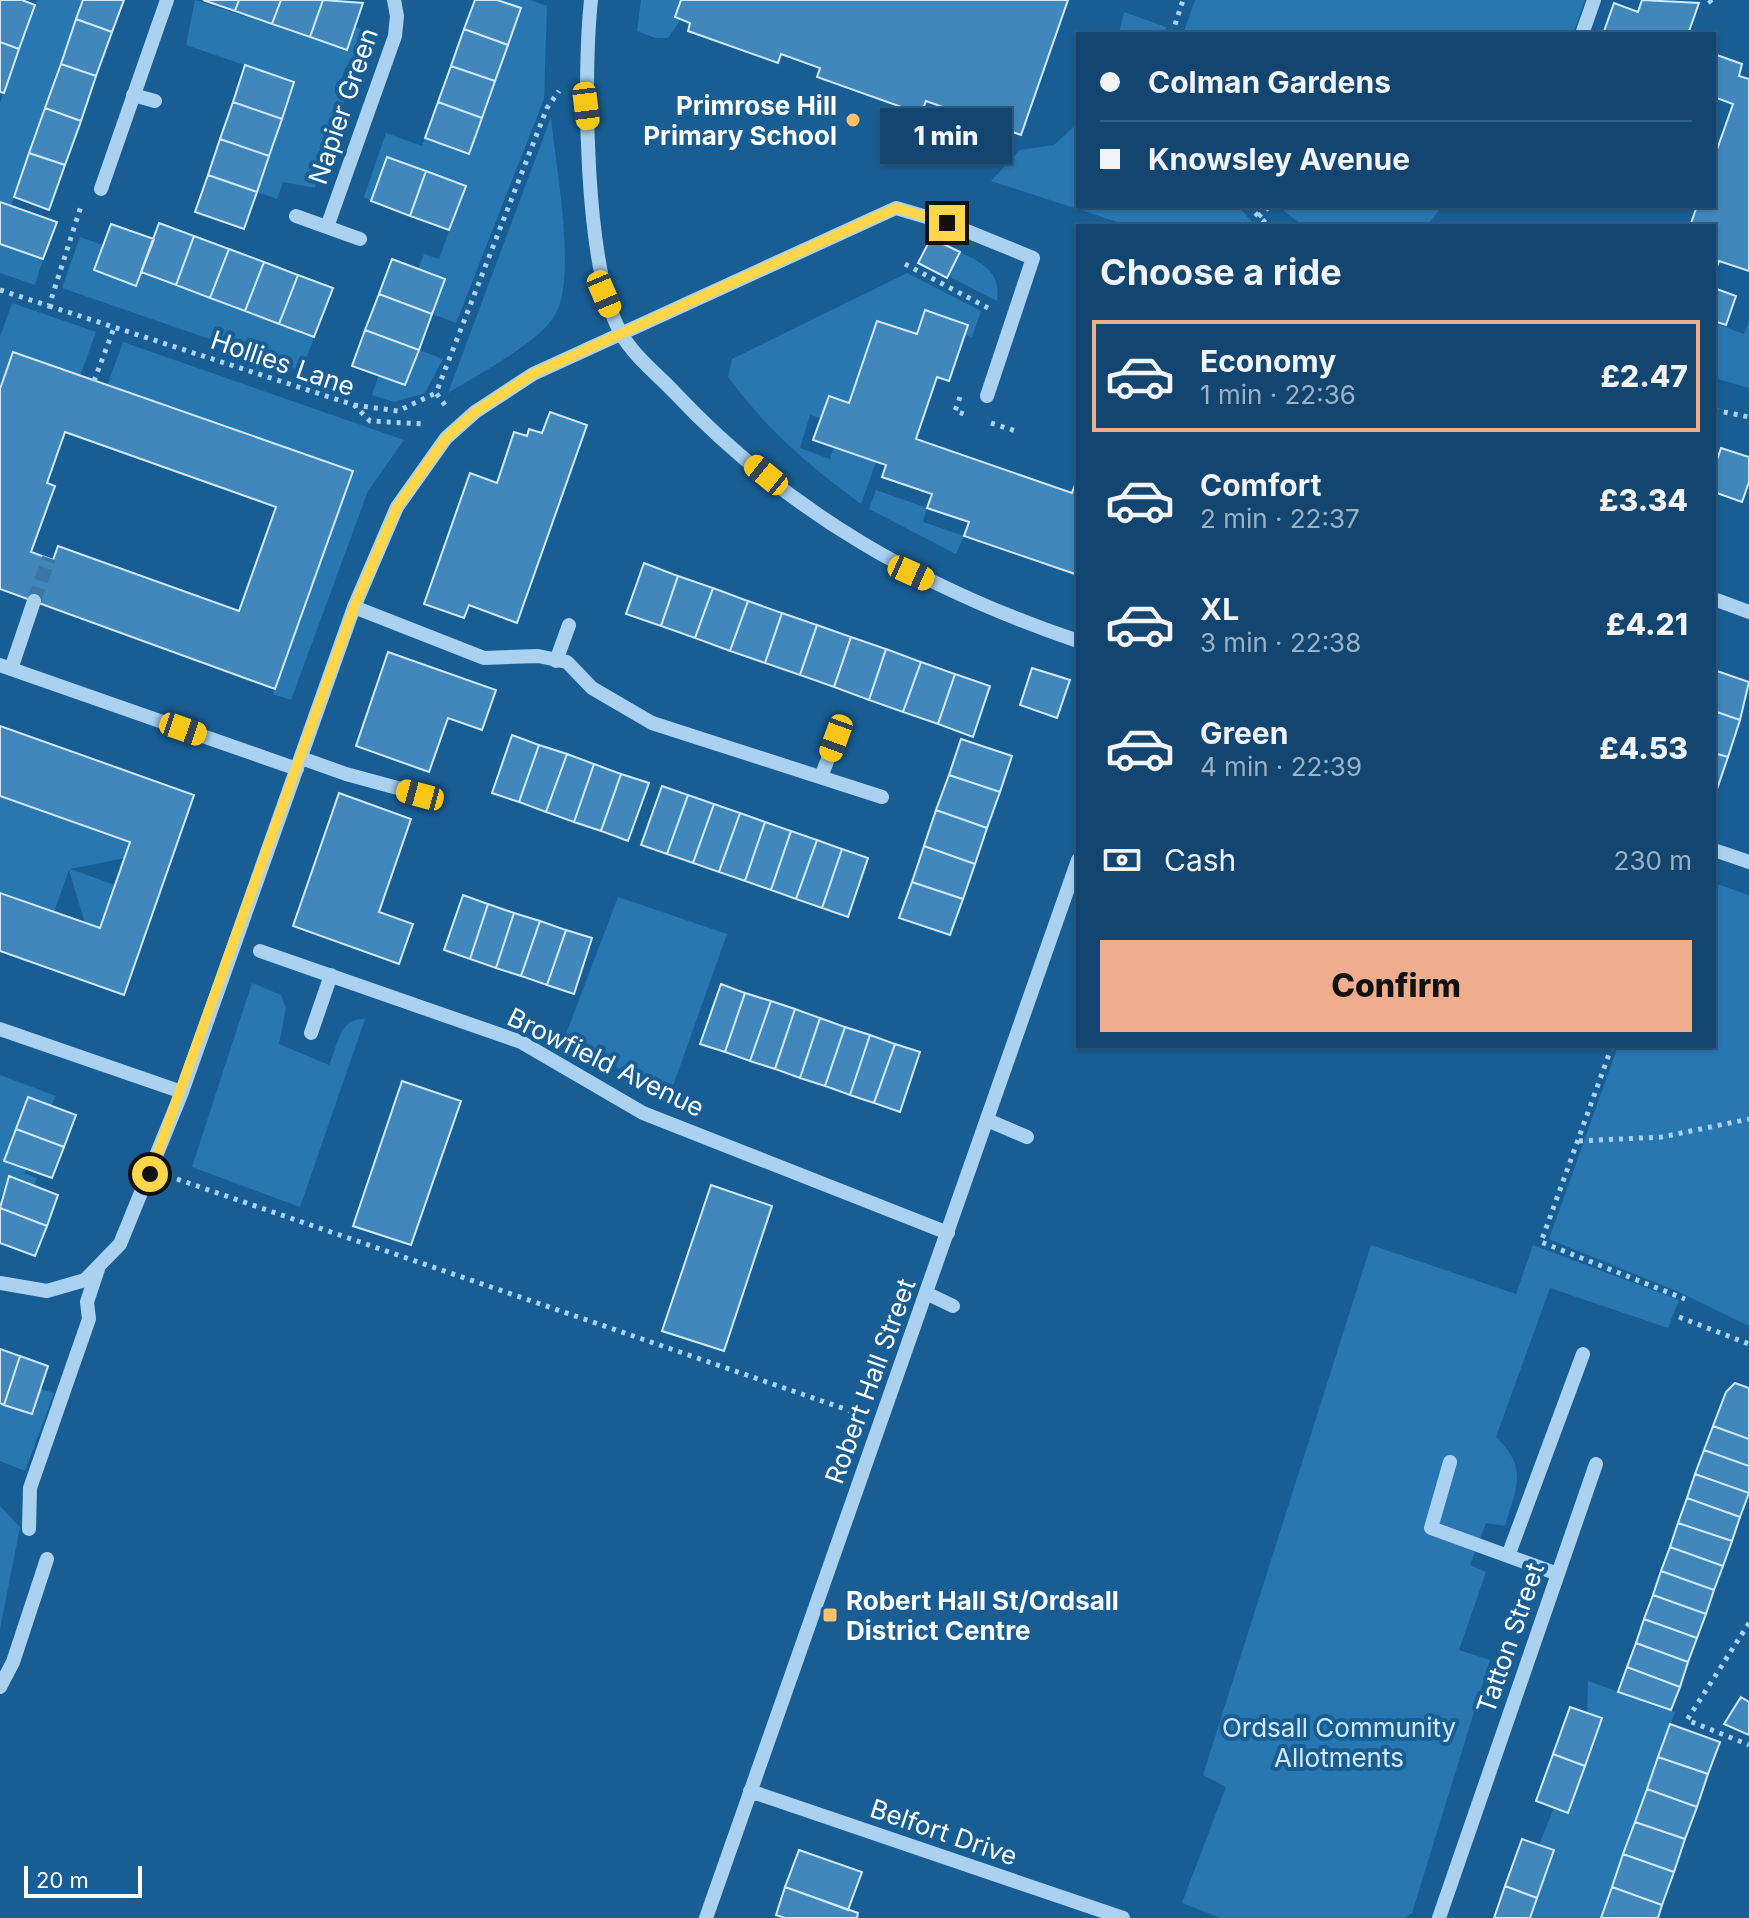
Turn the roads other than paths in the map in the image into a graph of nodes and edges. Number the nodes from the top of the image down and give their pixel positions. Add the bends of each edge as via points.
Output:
1 (167, 0) edge
2 (394, 0) edge
3 (591, 0) edge
4 (1594, 0) edge
5 (1583, 32) edge
6 (133, 95) junction
7 (155, 101) dead end
8 (101, 189) dead end
9 (296, 216) dead end
10 (327, 227) junction
11 (360, 239) dead end
12 (622, 336) junction
13 (987, 396) dead end
14 (1716, 600) edge
15 (34, 601) tunnel mouth
16 (354, 607) junction
17 (1749, 612) edge
18 (569, 625) dead end
19 (1076, 640) edge
20 (556, 661) junction
21 (6, 667) edge
22 (836, 738) dead end
23 (299, 764) junction
24 (821, 777) junction
25 (427, 796) dead end
26 (882, 797) dead end
27 (1716, 851) edge
28 (1749, 862) edge
29 (1076, 866) edge
30 (260, 951) dead end
31 (331, 975) junction
32 (0, 1029) edge
33 (311, 1033) dead end
34 (182, 1092) junction
35 (987, 1120) junction
36 (1027, 1137) dead end
37 (948, 1233) junction
38 (99, 1267) junction
39 (0, 1283) edge
40 (926, 1293) junction
41 (953, 1306) dead end
42 (1583, 1354) dead end
43 (1450, 1462) dead end
44 (1596, 1464) dead end
45 (29, 1529) dead end
46 (1508, 1556) junction
47 (47, 1559) dead end
48 (1558, 1574) junction
49 (0, 1687) edge
50 (750, 1791) junction
51 (706, 1918) edge
52 (1123, 1918) edge
53 (1439, 1918) edge

1 - 6 street
2 - 10 street, Napier Green via 395,36
3 - 12 street via 586,106 592,199 604,294
4 - 5 street
6 - 7 street
6 - 8 street
9 - 10 street, Napier Green
10 - 11 street, Napier Green
12 - 13 street via 896,208 1033,258
12 - 16 street via 533,374 446,438 397,507
12 - 19 street via 714,434 863,546 960,595
14 - 17 street
15 - 21 street
16 - 20 street via 484,658 538,656
16 - 23 street
18 - 20 street
20 - 24 street via 567,662 592,688 652,723
21 - 23 street
22 - 24 street
23 - 25 street
23 - 34 street
24 - 26 street
27 - 28 street
29 - 35 street, Robert Hall Street
30 - 31 street, Browfield Avenue
31 - 33 street
31 - 37 street, Browfield Avenue via 521,1042 643,1113
32 - 34 street
34 - 38 street via 120,1244
35 - 36 street
35 - 37 street, Robert Hall Street
37 - 40 street, Robert Hall Street
38 - 39 street via 85,1280 47,1291
38 - 45 street via 87,1302 89,1319 30,1488
40 - 41 street
40 - 50 street, Robert Hall Street
42 - 46 street
43 - 46 street via 1431,1528
44 - 48 street, Tatton Street
46 - 48 street
47 - 49 street
48 - 53 street, Tatton Street
50 - 51 street, Robert Hall Street
50 - 52 street, Belfort Drive

